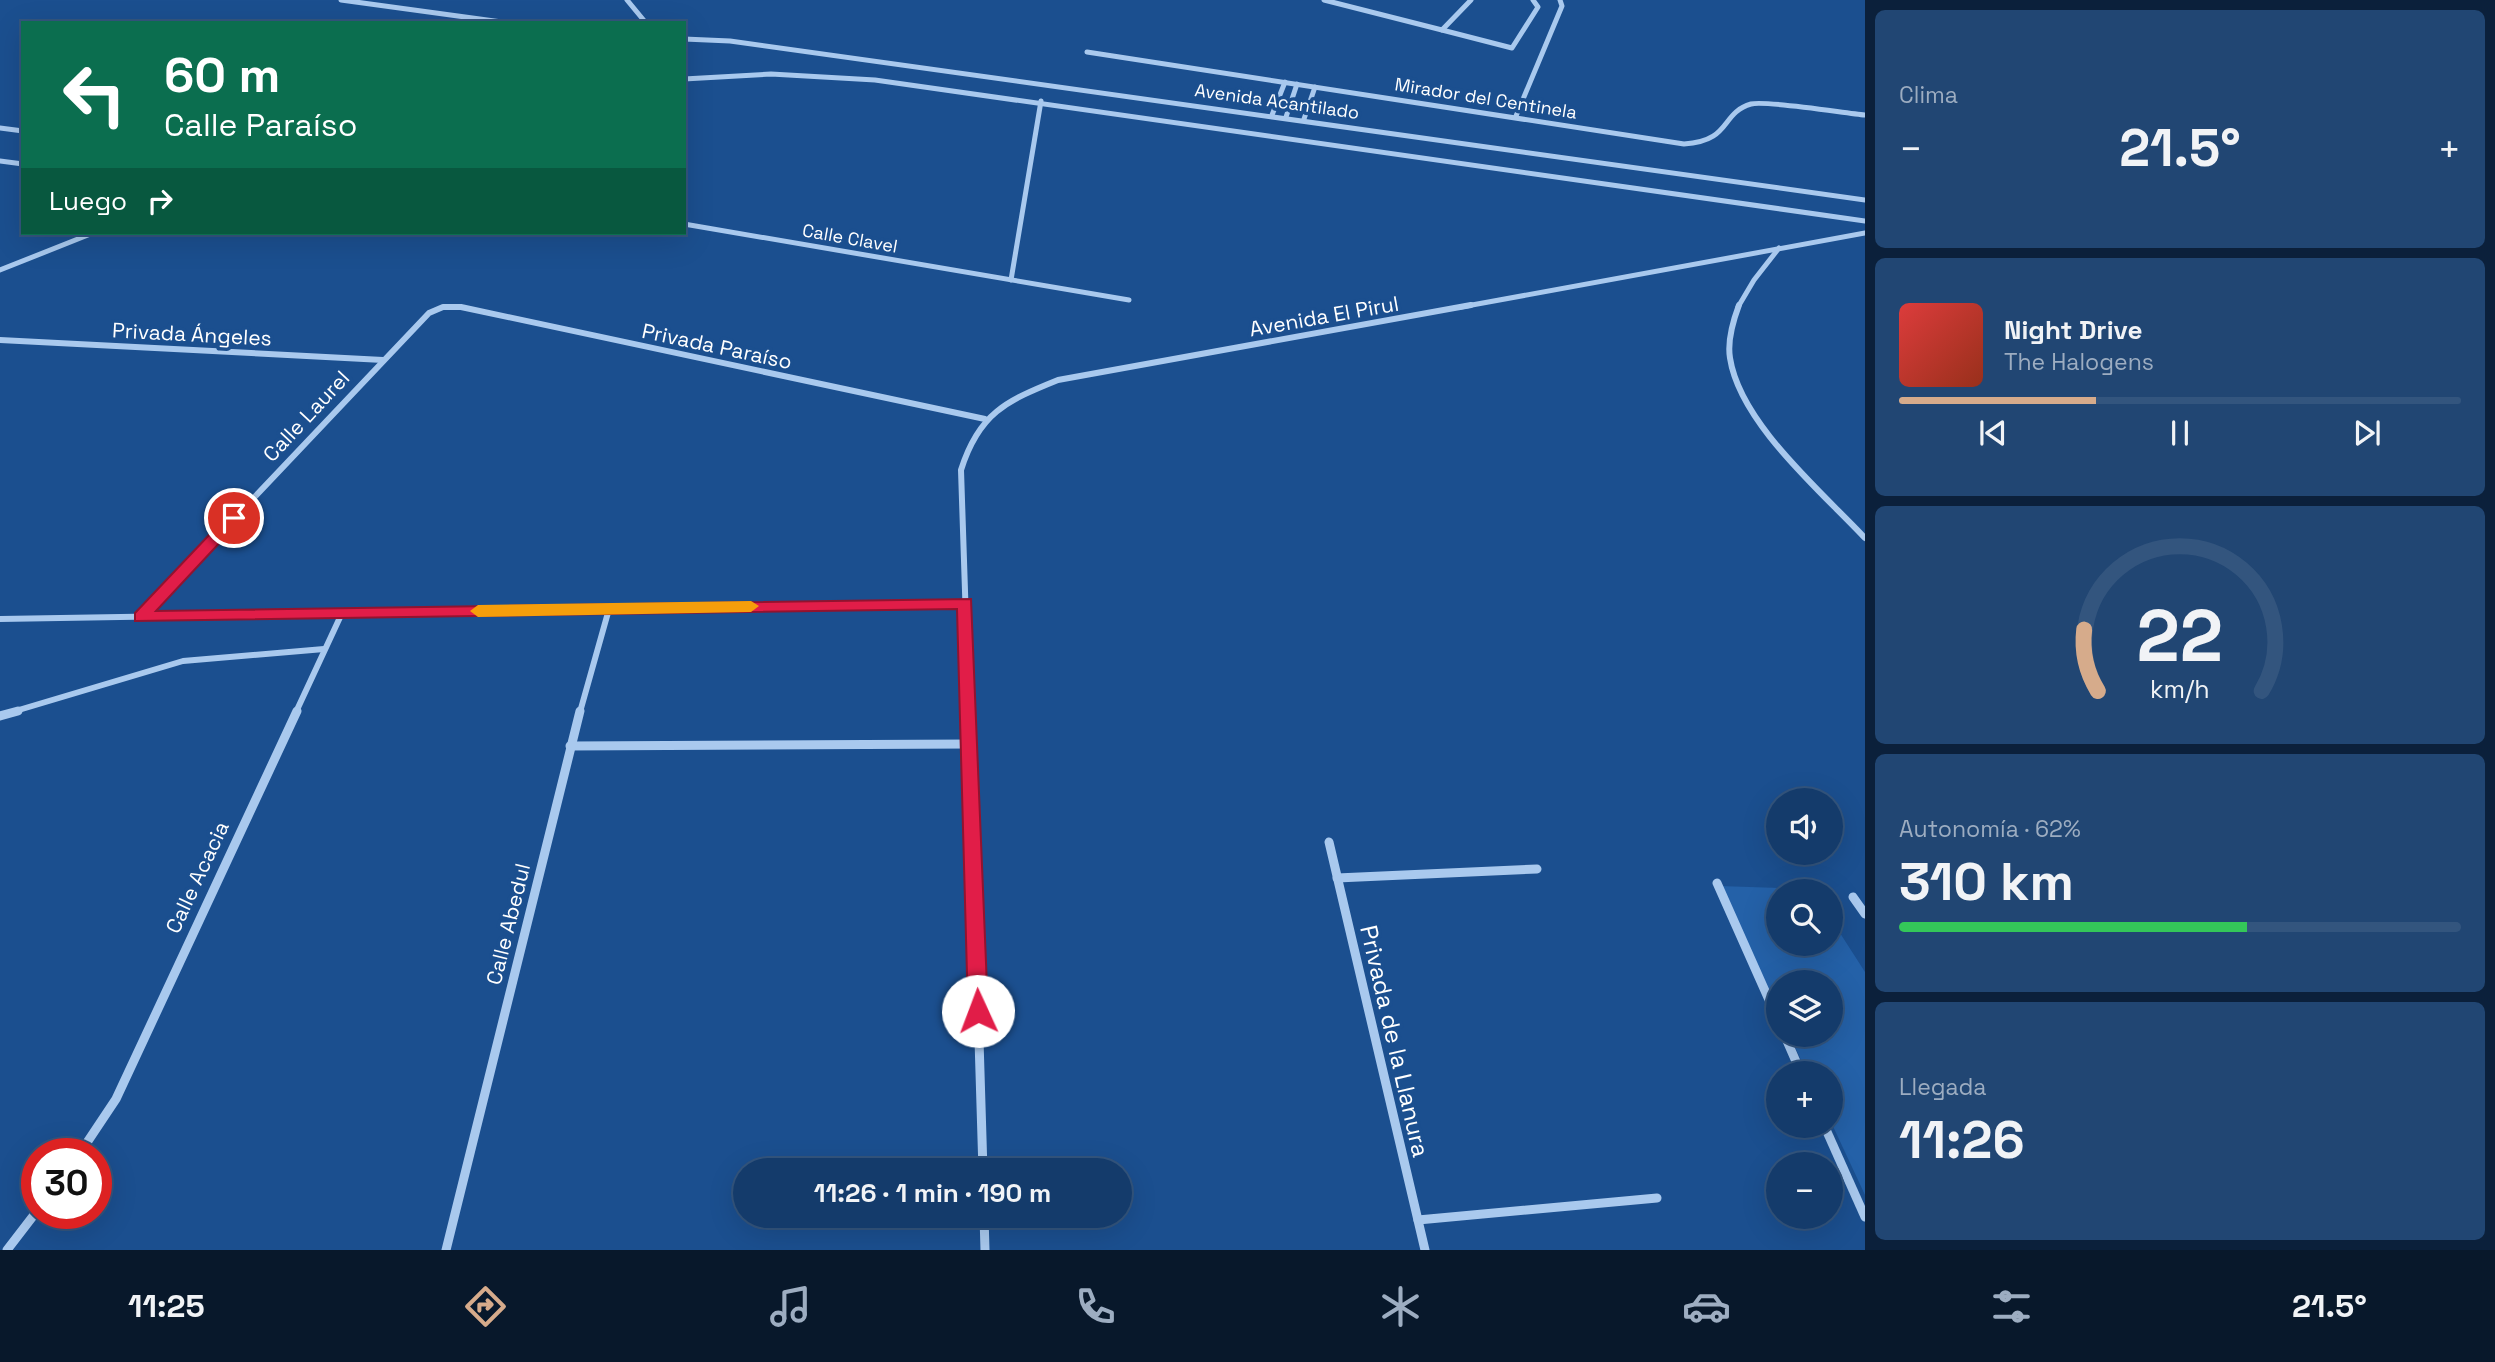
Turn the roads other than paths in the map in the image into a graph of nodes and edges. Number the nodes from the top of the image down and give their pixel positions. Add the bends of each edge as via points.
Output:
1 (341, 0) edge
2 (626, 0) edge
3 (1324, 0) edge
4 (1471, 0) edge
5 (1534, 0) edge
6 (1560, 0) edge
7 (494, 21) edge
8 (644, 21) edge
9 (1442, 30) junction
10 (686, 39) edge
11 (1087, 52) dead end
12 (686, 79) edge
13 (1285, 82) junction
14 (1297, 84) junction
15 (1315, 87) junction
16 (1041, 101) junction
17 (1272, 115) junction
18 (1865, 115) edge
19 (1516, 116) junction
20 (1286, 117) junction
21 (1304, 119) junction
22 (0, 128) edge
23 (21, 131) edge
24 (0, 161) edge
25 (21, 164) edge
26 (1865, 200) edge
27 (1865, 221) edge
28 (686, 225) edge
29 (1865, 233) edge
30 (88, 235) edge
31 (1779, 248) junction
32 (0, 270) edge
33 (1012, 280) junction
34 (1129, 300) dead end
35 (443, 307) joint
36 (0, 340) edge
37 (383, 360) junction
38 (985, 419) junction
39 (1865, 538) edge
40 (965, 603) junction
41 (609, 609) junction
42 (342, 614) junction
43 (141, 617) junction
44 (0, 619) edge
45 (324, 649) junction
46 (0, 716) edge
47 (970, 744) junction
48 (570, 746) junction
49 (1329, 842) dead end
50 (1537, 869) dead end
51 (1337, 878) junction
52 (1717, 883) dead end
53 (1853, 897) dead end
54 (1865, 914) edge
55 (1766, 993) edge
56 (90, 1138) edge
57 (1830, 1138) edge
58 (983, 1158) edge
59 (1657, 1198) dead end
60 (1865, 1217) edge
61 (1418, 1220) junction
62 (984, 1228) edge
63 (23, 1229) edge
64 (7, 1250) edge
65 (446, 1250) edge
66 (985, 1250) edge
67 (1425, 1250) edge

1 - 7 street
2 - 8 street
3 - 9 street
4 - 9 street
5 - 9 street via 1538,7 1512,48
6 - 19 street via 1562,6
10 - 17 street, Avenida Acantilado via 730,41
11 - 13 street, Mirador del Centinela
12 - 16 street, Avenida Acantilado via 807,75
13 - 14 street, Mirador del Centinela
13 - 17 street
14 - 15 street, Mirador del Centinela
14 - 20 street
15 - 19 street, Mirador del Centinela
15 - 21 street
16 - 27 street, Avenida Acantilado
16 - 33 street
17 - 20 street, Avenida Acantilado
18 - 19 street, Mirador del Centinela via 1753,103 1742,107 1714,140 1703,144
20 - 21 street, Avenida Acantilado
21 - 26 street, Avenida Acantilado
22 - 23 street
24 - 25 street
28 - 33 street, Calle Clavel
29 - 31 street, Avenida El Pirul
30 - 32 street
31 - 38 street, Avenida El Pirul via 1058,380 1007,401
31 - 39 street via 1747,289 1736,314 1730,359 1738,385 1754,411
33 - 34 street, Calle Clavel
35 - 37 street, Calle Laurel via 429,313
35 - 38 street, Privada Paraíso via 461,307
36 - 37 street, Privada Ángeles
37 - 43 street, Calle Laurel
38 - 40 street, Avenida El Pirul via 968,442 961,470
40 - 41 street
40 - 47 street, Avenida El Pirul
41 - 42 street
41 - 48 street, Calle Abedul
42 - 43 street
42 - 45 street, Calle Acacia
43 - 44 street
45 - 46 street via 183,661
45 - 56 street, Calle Acacia via 116,1099
47 - 48 street
47 - 58 street, Avenida El Pirul
48 - 65 street, Calle Abedul
49 - 51 street, Privada de la Llanura
50 - 51 street
51 - 61 street, Privada de la Llanura
52 - 55 street
53 - 54 street
57 - 60 street
59 - 61 street
61 - 67 street, Privada de la Llanura
62 - 66 street
63 - 64 street

